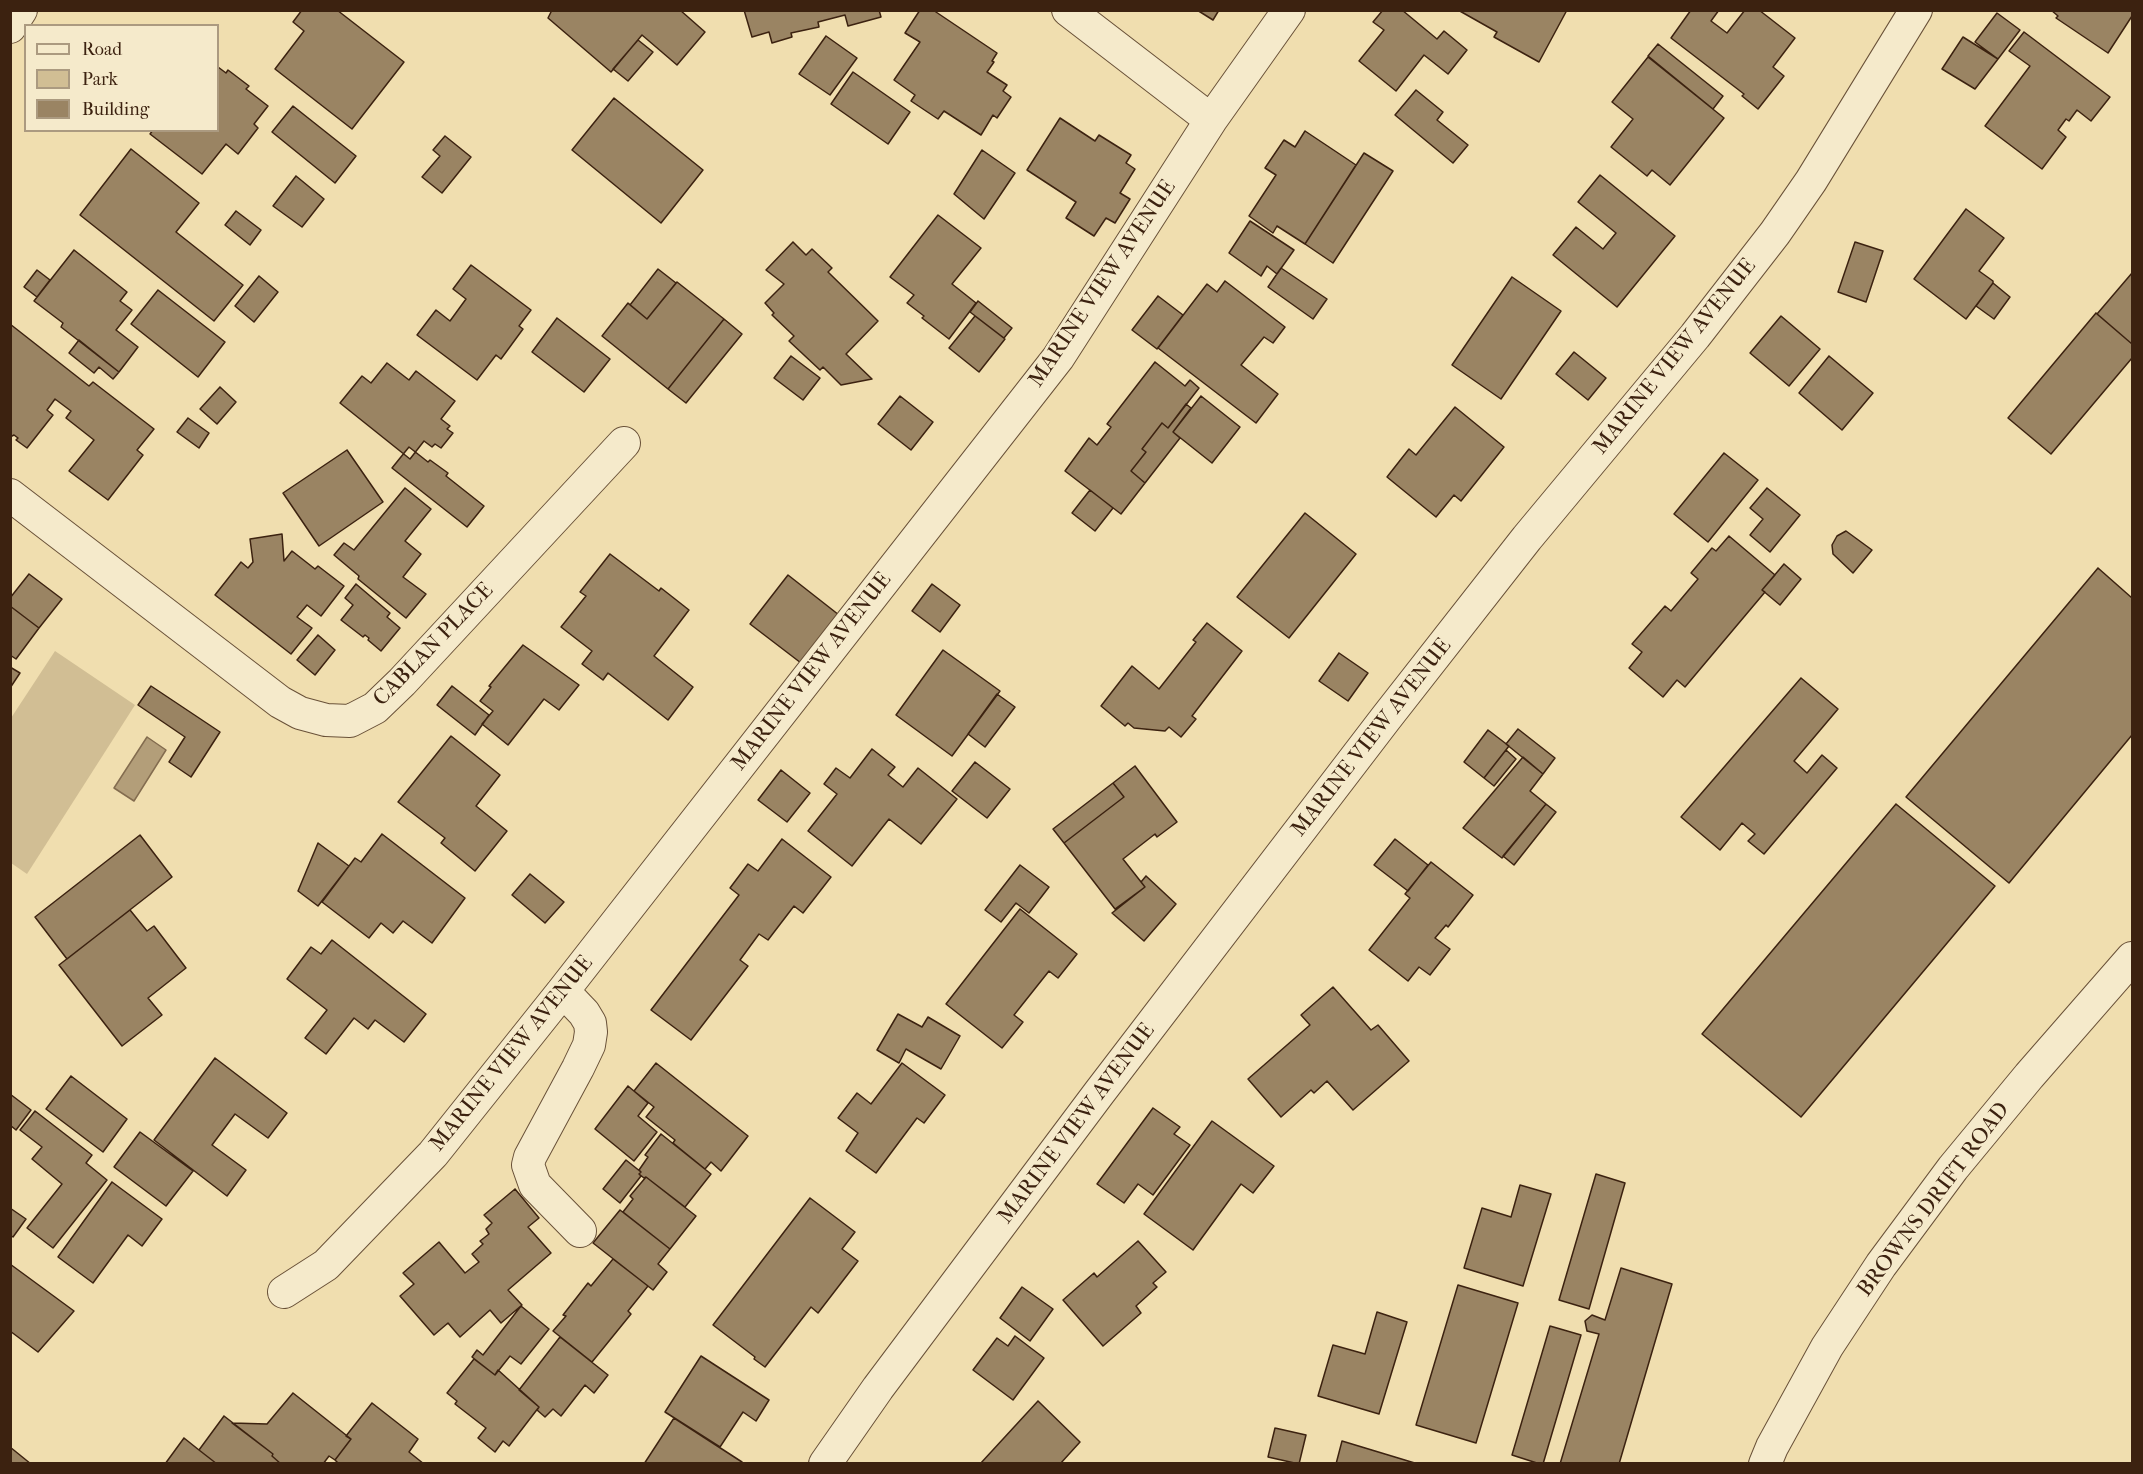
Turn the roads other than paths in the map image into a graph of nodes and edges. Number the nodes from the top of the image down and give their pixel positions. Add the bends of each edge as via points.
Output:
1 (21, 10) edge
2 (1068, 10) edge
3 (1290, 10) edge
4 (1916, 10) edge
5 (10, 27) edge
6 (1211, 120) junction
7 (624, 443) dead end
8 (10, 495) edge
9 (2133, 958) edge
10 (563, 991) junction
11 (580, 1231) dead end
12 (284, 1292) dead end
13 (825, 1464) edge
14 (1765, 1464) edge

1 - 5 street
2 - 6 street
3 - 6 street, MARINE VIEW AVENUE
4 - 13 street, MARINE VIEW AVENUE via 1776,233 1400,700 1085,1112
6 - 10 street, MARINE VIEW AVENUE via 1058,358
7 - 8 street, CABLAN PLACE via 402,682 375,708 350,721 300,713 280,702
9 - 14 street, BROWNS DRIFT ROAD via 1953,1168 1881,1265 1827,1347
10 - 11 street via 590,1023 589,1045 528,1165 535,1185
10 - 12 street, MARINE VIEW AVENUE via 433,1154 326,1264

